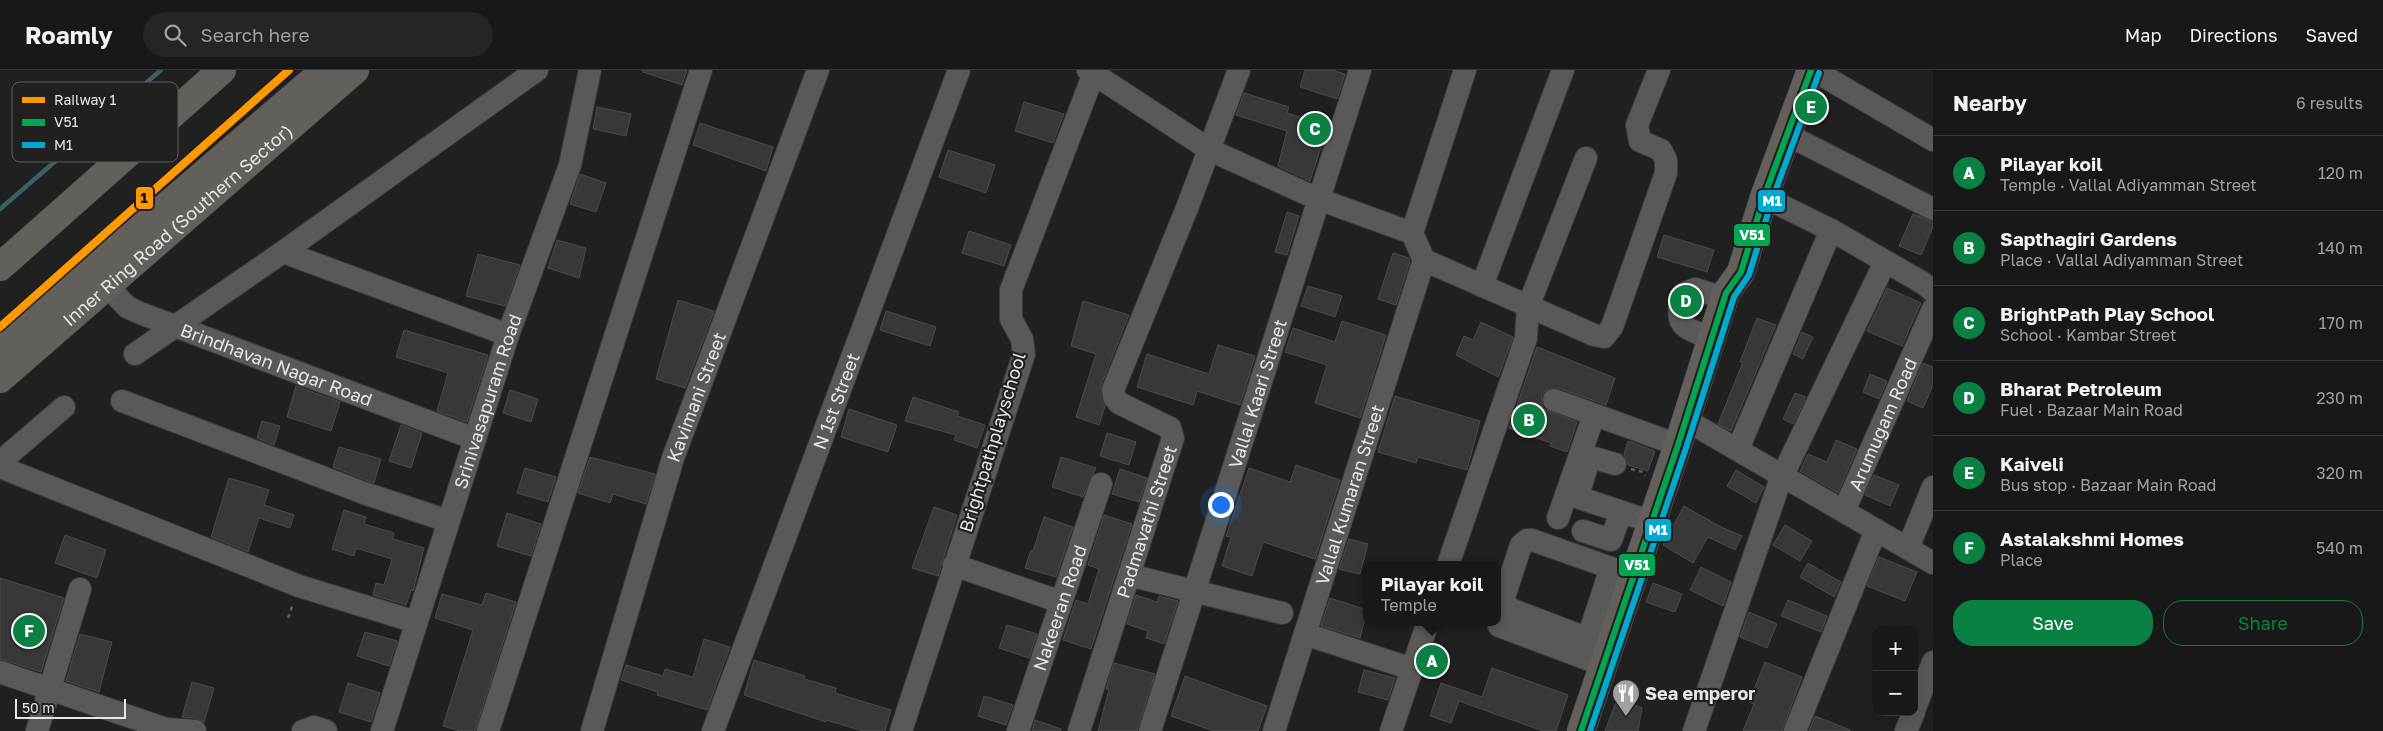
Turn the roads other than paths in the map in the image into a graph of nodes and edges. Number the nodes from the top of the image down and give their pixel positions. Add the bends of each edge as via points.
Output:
1 (198, 70) edge
2 (222, 70) edge
3 (324, 70) edge
4 (354, 70) edge
5 (537, 70) edge
6 (590, 70) edge
7 (701, 70) edge
8 (818, 70) edge
9 (958, 70) edge
10 (1239, 70) edge
11 (1360, 70) edge
12 (1465, 70) edge
13 (1563, 70) edge
14 (1659, 70) edge
15 (1793, 70) edge
16 (1812, 70) edge
17 (1091, 71) edge
18 (178, 88) edge
19 (178, 109) edge
20 (1786, 134) junction
21 (1933, 140) edge
22 (1210, 150) junction
23 (1586, 158) dead end
24 (94, 162) edge
25 (118, 162) edge
26 (1764, 197) junction
27 (1318, 198) junction
28 (1933, 209) edge
29 (1831, 230) junction
30 (1412, 233) junction
31 (0, 245) edge
32 (283, 252) junction
33 (1424, 260) junction
34 (1885, 262) junction
35 (0, 267) edge
36 (105, 284) junction
37 (1482, 286) junction
38 (1933, 291) edge
39 (1725, 296) junction
40 (1528, 307) junction
41 (1933, 309) edge
42 (177, 326) junction
43 (508, 335) junction
44 (1712, 338) junction
45 (0, 349) edge
46 (135, 354) dead end
47 (0, 379) edge
48 (1554, 400) dead end
49 (122, 401) dead end
50 (64, 407) dead end
51 (1594, 415) junction
52 (1682, 432) junction
53 (475, 439) junction
54 (1738, 449) junction
55 (0, 462) edge
56 (1615, 464) road end
57 (0, 467) edge
58 (1783, 476) junction
59 (1101, 484) dead end
60 (1933, 488) edge
61 (1844, 511) junction
62 (1621, 512) junction
63 (1558, 518) dead end
64 (448, 521) junction
65 (1652, 522) junction
66 (1876, 530) junction
67 (1583, 531) dead end
68 (1908, 548) junction
69 (1449, 561) edge
70 (1933, 562) edge
71 (954, 565) junction
72 (1623, 572) junction
73 (1129, 575) junction
74 (80, 589) dead end
75 (1196, 590) junction
76 (1061, 602) junction
77 (1282, 613) dead end
78 (1502, 621) dead end
79 (416, 622) junction
80 (1427, 626) edge
81 (1305, 634) junction
82 (1602, 651) junction
83 (1933, 662) edge
84 (1412, 669) junction
85 (0, 672) edge
86 (49, 690) junction
87 (1918, 701) edge
88 (1912, 716) edge
89 (166, 730) edge
90 (37, 731) edge
91 (195, 731) edge
92 (303, 731) edge
93 (326, 731) edge
94 (382, 731) edge
95 (488, 731) edge
96 (592, 731) edge
97 (712, 731) edge
98 (901, 731) edge
99 (1018, 731) edge
100 (1079, 731) edge
101 (1150, 731) edge
102 (1274, 731) edge
103 (1391, 731) edge
104 (1582, 731) edge
105 (1694, 731) edge
106 (1795, 731) edge
107 (1906, 731) edge

1 - 18 main road
2 - 19 main road
3 - 36 main road, Inner Ring Road (Southern Sector)
4 - 36 main road, Inner Ring Road (Southern Sector)
5 - 32 street
6 - 43 street, Srinivasapuram Road via 570,165
7 - 95 street
8 - 96 street, Kavimani Street via 673,458
9 - 97 street, N 1st Street
10 - 22 street
11 - 27 street, Vallal Kaari Street
12 - 30 street
13 - 37 street
14 - 40 street via 1636,125 1640,141 1661,150 1666,160 1666,173 1612,327 1604,337 1594,335
15 - 39 main road via 1724,264
16 - 20 main road
16 - 21 street
17 - 22 street
17 - 71 street, Brightpathplayschool via 1011,290 1011,319 1022,339 1024,354
20 - 26 main road
20 - 28 street
22 - 27 street
22 - 73 street, Padmavathi Street via 1113,390 1119,403 1170,428 1173,433
23 - 40 street
24 - 31 main road
25 - 35 main road
26 - 29 street
26 - 39 main road via 1741,272
27 - 30 street
27 - 75 street, Vallal Kaari Street
29 - 34 street
29 - 54 street
30 - 33 street
32 - 42 street
32 - 43 street
33 - 37 street
33 - 81 street, Vallal Kumaran Street
34 - 38 street
34 - 58 street
36 - 42 street, Brindhavan Nagar Road via 127,307
36 - 45 main road, Inner Ring Road (Southern Sector)
36 - 47 main road, Inner Ring Road (Southern Sector)
37 - 40 street
39 - 44 main road
39 - 44 street via 1695,289 1683,294 1678,317 1682,325
40 - 69 street via 1526,338
41 - 61 street, Arumugam Road
42 - 46 street
42 - 53 street, Brindhavan Nagar Road
43 - 53 street, Srinivasapuram Road
44 - 52 main road
48 - 51 street
49 - 64 street
50 - 55 street
51 - 52 street
51 - 63 street
52 - 54 street
52 - 65 main road
53 - 64 street, Srinivasapuram Road
54 - 58 street
56 - 62 street via 1589,459 1578,495
57 - 79 street via 299,586
58 - 61 street
58 - 105 street
59 - 76 street, Nakeeran Road
60 - 68 street
61 - 66 street
62 - 65 street
62 - 67 street via 1611,540
64 - 79 street, Srinivasapuram Road
65 - 72 main road
66 - 68 street
66 - 106 street
68 - 70 street
71 - 76 street
71 - 98 street, Brightpathplayschool
72 - 82 main road
72 - 82 street via 1527,540 1521,545 1503,600 1510,609
73 - 75 street
73 - 100 street, Padmavathi Street
74 - 86 street
75 - 77 street
75 - 101 street, Vallal Kaari Street
76 - 99 street, Nakeeran Road
78 - 82 street
79 - 94 street, Srinivasapuram Road
80 - 84 street
81 - 84 street
81 - 102 street, Vallal Kumaran Street
82 - 104 main road
83 - 87 street
84 - 103 street
85 - 86 street
86 - 89 street
86 - 90 street
88 - 107 street
89 - 91 street
92 - 93 street via 314,727

